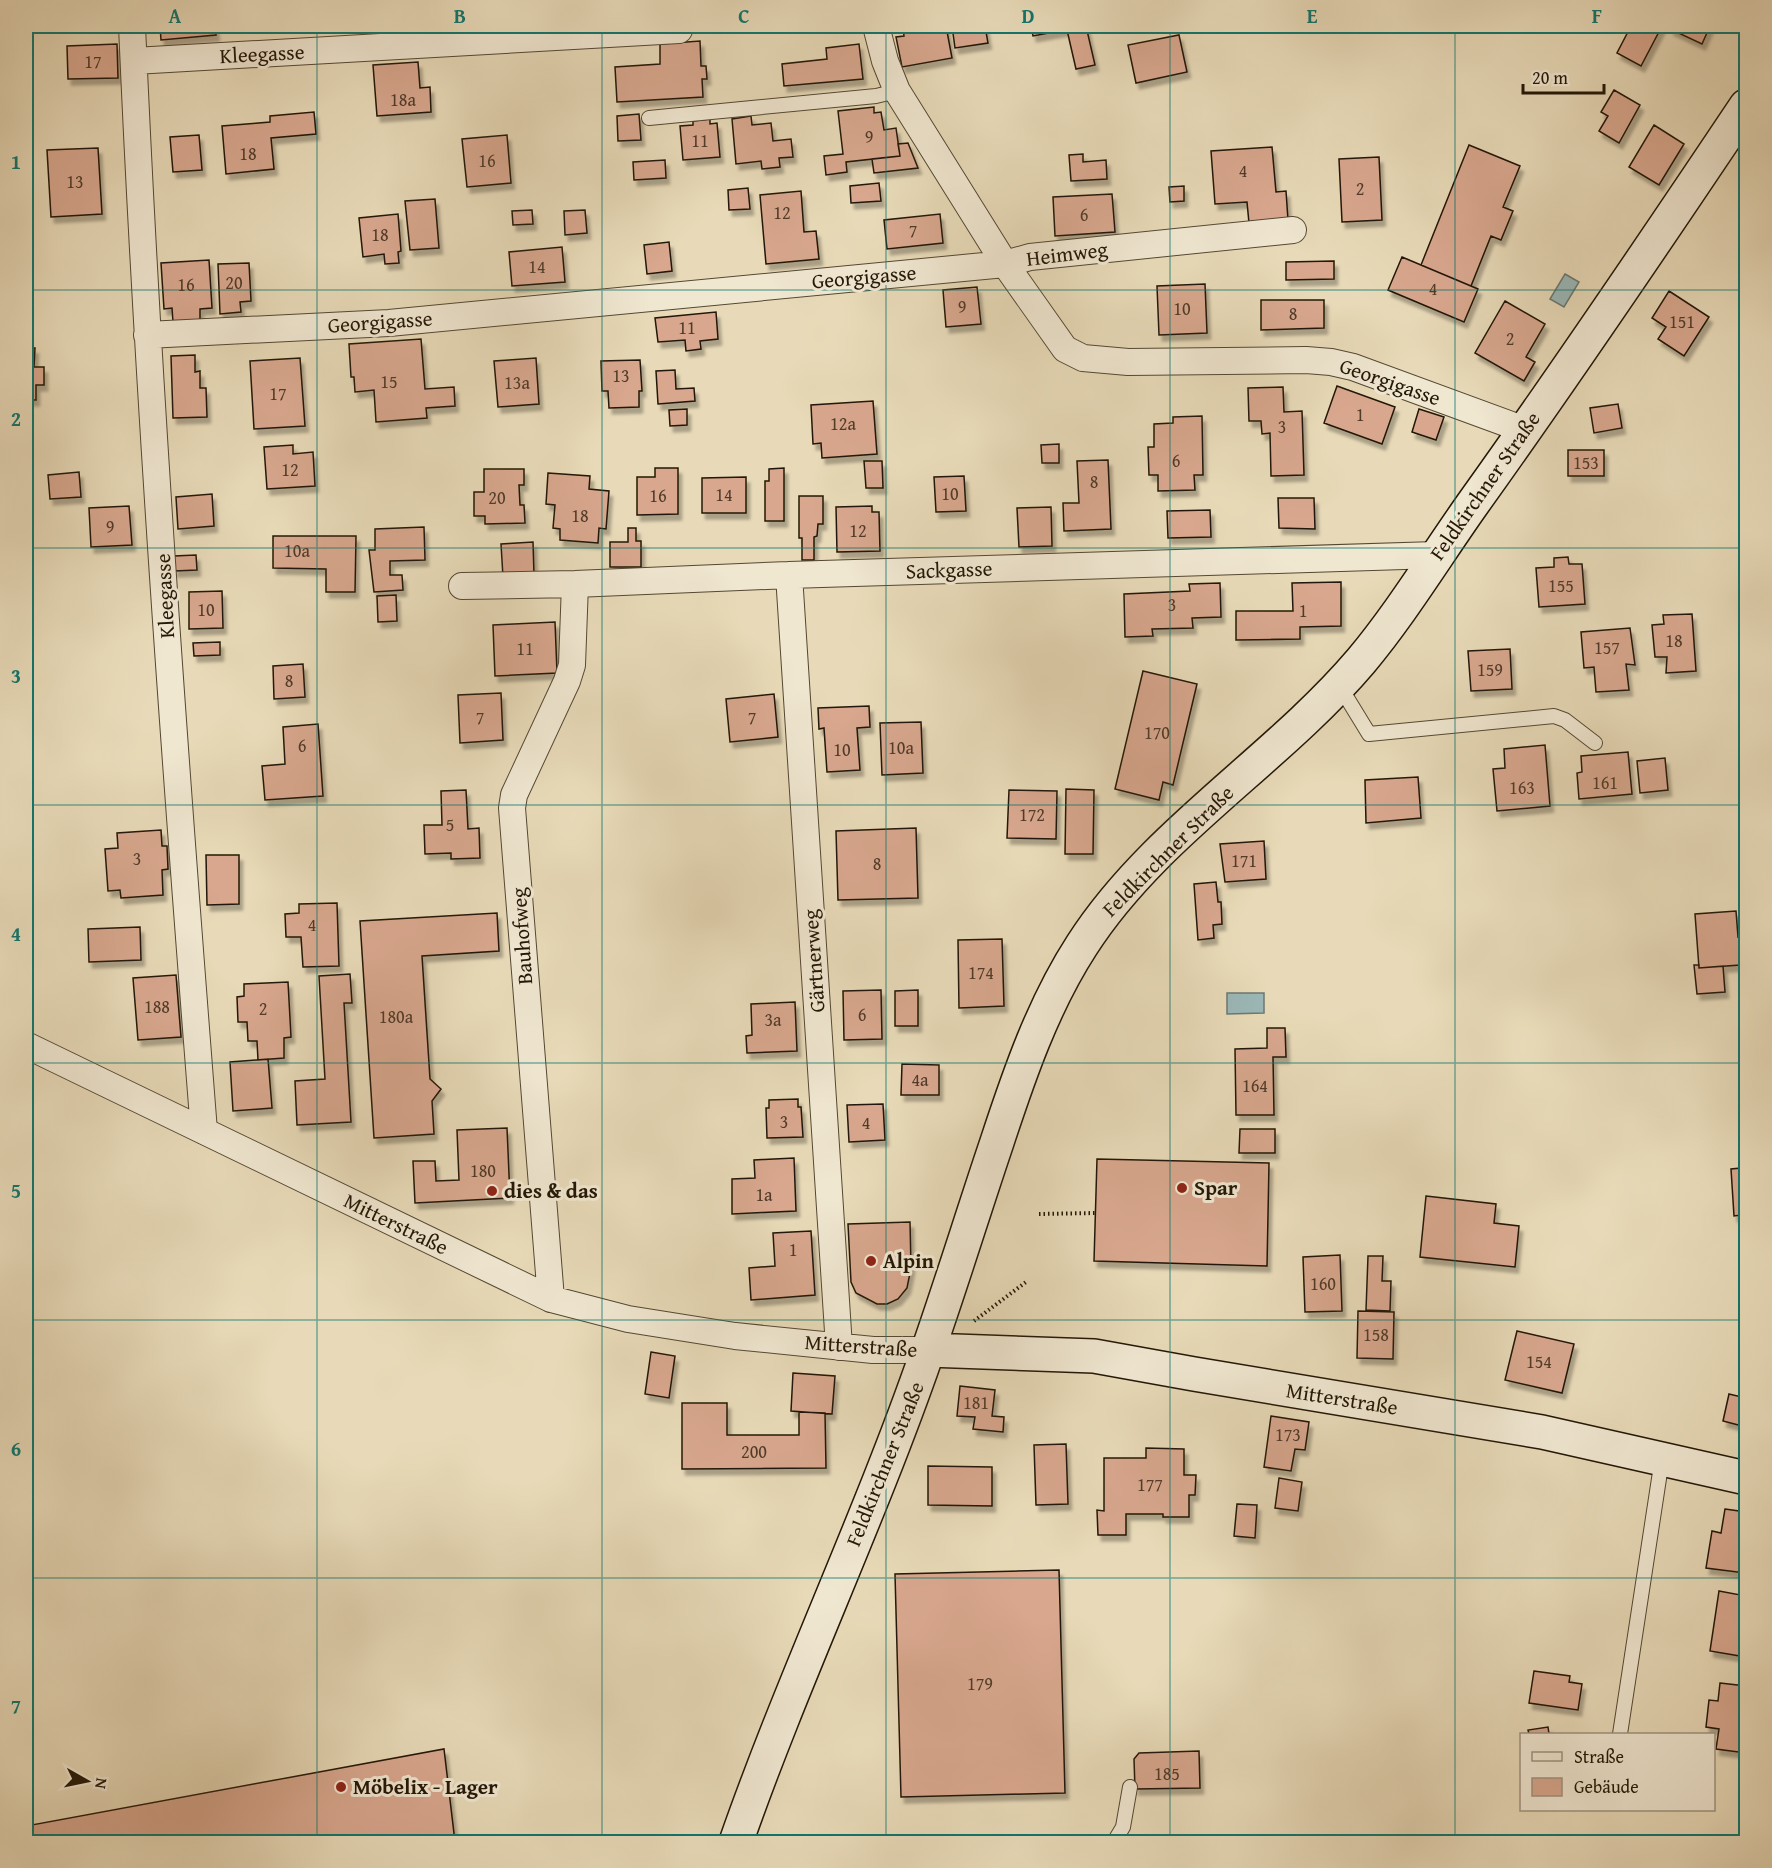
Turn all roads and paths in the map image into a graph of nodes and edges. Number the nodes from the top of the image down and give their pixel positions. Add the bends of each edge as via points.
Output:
1 (132, 26) edge
2 (876, 26) edge
3 (679, 30) dead end
4 (134, 61) junction
5 (897, 91) junction
6 (1746, 106) edge
7 (649, 118) dead end
8 (1293, 230) dead end
9 (1005, 264) junction
10 (147, 335) junction
11 (1525, 430) junction
12 (1436, 555) junction
13 (789, 575) junction
14 (575, 584) junction
15 (462, 586) dead end
16 (1339, 685) junction
17 (1595, 743) dead end
18 (26, 1045) edge
19 (204, 1131) junction
20 (1096, 1213) dead end
21 (1040, 1214) dead end
22 (1026, 1282) dead end
23 (551, 1299) junction
24 (974, 1321) dead end
25 (839, 1347) junction
26 (928, 1350) junction
27 (1662, 1459) junction
28 (1746, 1478) edge
29 (1620, 1733) edge
30 (1130, 1787) dead end
31 (736, 1842) edge
32 (1114, 1842) edge

1 - 4 street, Kleegasse
2 - 5 street, Heimweg
3 - 4 street, Kleegasse
4 - 10 street, Kleegasse
5 - 7 lane
5 - 9 street, Heimweg
6 - 11 street, Feldkirchner Straße
8 - 9 street, Heimweg via 1030,257
9 - 10 street, Georgigasse via 389,322
9 - 11 street, Georgigasse via 1065,349 1083,358 1128,363 1331,362
10 - 19 street, Kleegasse
11 - 12 street, Feldkirchner Straße
12 - 13 street, Sackgasse
12 - 16 street, Feldkirchner Straße via 1363,659
13 - 14 street, Sackgasse
13 - 25 street, Gärtnerweg
14 - 15 street, Sackgasse
14 - 23 street, Bauhofweg via 572,664 514,795 512,808
16 - 17 lane via 1369,734 1554,716
16 - 26 street, Feldkirchner Straße via 1147,866 1111,904 1084,941 1063,975 1015,1089
18 - 19 street, Mitterstraße
19 - 23 street, Mitterstraße
20 - 21 path
22 - 24 path
23 - 25 street, Mitterstraße via 628,1319
25 - 26 street, Mitterstraße
26 - 27 street, Mitterstraße via 1094,1356 1542,1432
26 - 31 street, Feldkirchner Straße
27 - 28 street, Mitterstraße
27 - 29 lane
30 - 32 lane via 1123,1827

